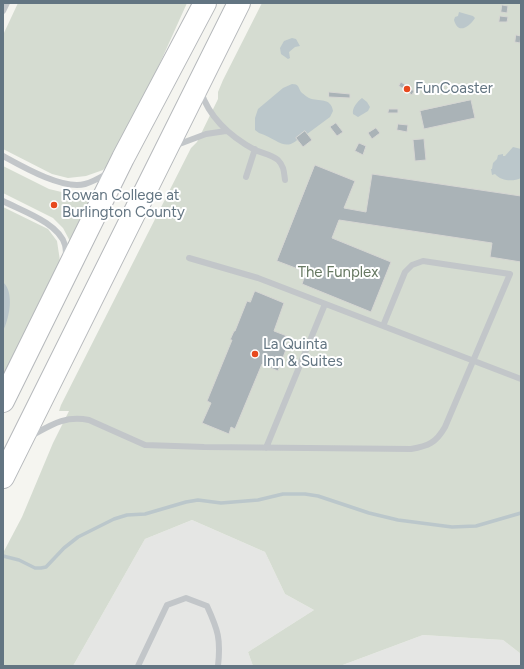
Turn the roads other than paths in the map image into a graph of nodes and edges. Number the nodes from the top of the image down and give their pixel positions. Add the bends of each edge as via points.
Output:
1 (7, 3) edge
2 (205, 3) edge
3 (239, 3) edge
4 (3, 12) edge
5 (198, 86) junction
6 (226, 131) junction
7 (254, 149) junction
8 (166, 150) junction
9 (3, 156) edge
10 (123, 158) junction
11 (246, 177) dead end
12 (285, 180) dead end
13 (3, 201) edge
14 (189, 258) dead end
15 (68, 270) junction
16 (325, 304) junction
17 (383, 326) junction
18 (473, 361) junction
19 (521, 379) edge
20 (3, 401) edge
21 (20, 442) junction
22 (266, 448) junction
23 (3, 477) edge
24 (138, 666) edge
25 (218, 666) edge

1 - 4 lane
2 - 10 highway
3 - 5 highway
5 - 6 lane via 204,101
5 - 8 highway
6 - 7 lane
6 - 8 lane via 206,134
7 - 11 lane
7 - 12 lane via 277,159 284,167
8 - 21 highway
9 - 10 lane via 50,180 85,185 112,171
10 - 15 highway
13 - 15 lane via 49,224 58,233 64,244
14 - 16 lane via 258,278
15 - 20 highway
16 - 17 lane
16 - 22 lane
17 - 18 lane
17 - 18 lane via 405,272 412,265 423,261 510,274
18 - 19 lane
18 - 22 lane via 445,428 425,447
21 - 22 lane via 54,423 80,418 145,445
21 - 23 highway
24 - 25 lane via 167,605 186,598 207,606 216,626 220,648

